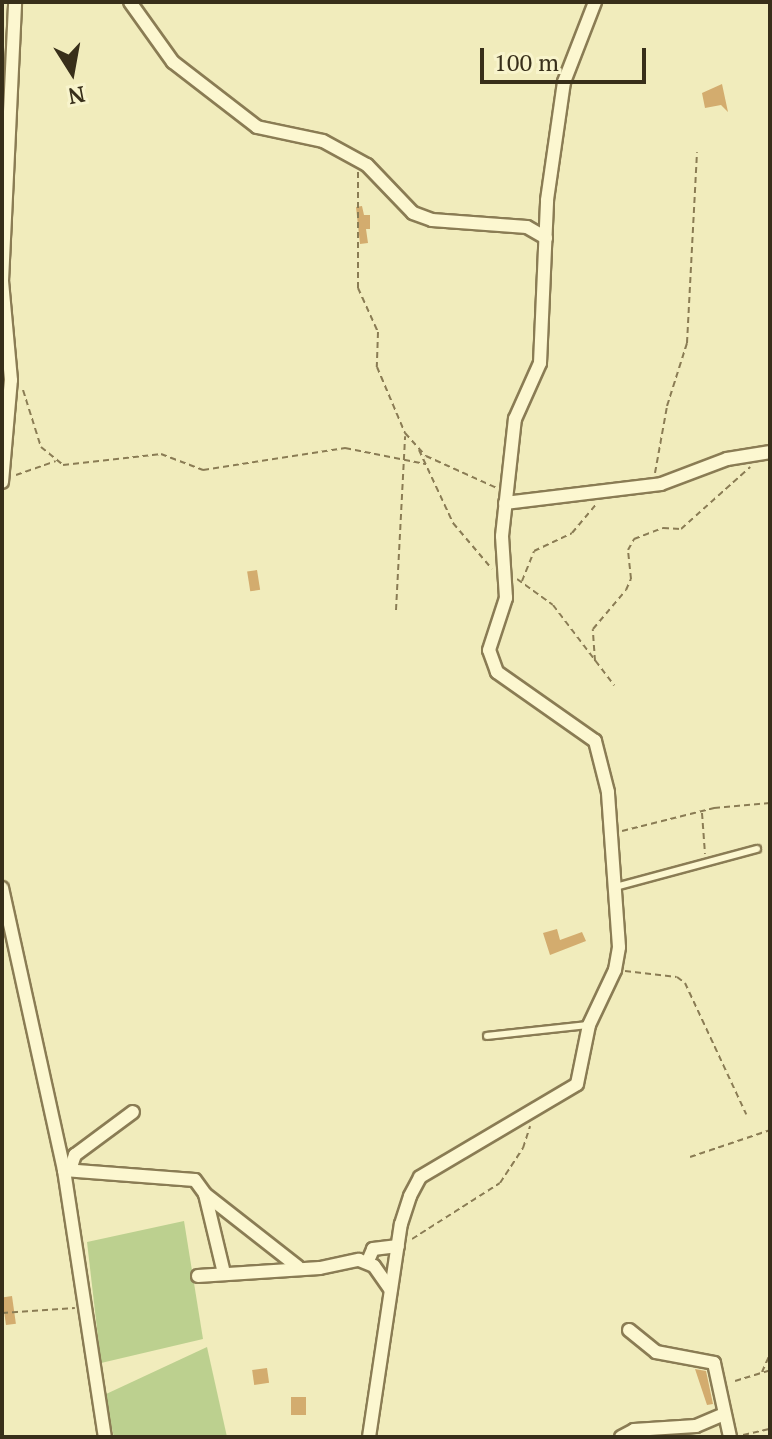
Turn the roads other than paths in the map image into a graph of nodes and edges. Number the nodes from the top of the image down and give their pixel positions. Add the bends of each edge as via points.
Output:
1 (15, 2) edge
2 (130, 2) edge
3 (595, 2) edge
4 (546, 238) junction
5 (768, 455) edge
6 (2, 481) edge
7 (505, 503) junction
8 (757, 849) dead end
9 (615, 887) junction
10 (2, 888) edge
11 (589, 1025) junction
12 (487, 1036) dead end
13 (133, 1112) dead end
14 (67, 1170) junction
15 (205, 1194) junction
16 (398, 1246) junction
17 (368, 1261) junction
18 (298, 1267) junction
19 (224, 1273) junction
20 (198, 1276) dead end
21 (391, 1290) junction
22 (629, 1330) dead end
23 (724, 1414) junction
24 (736, 1436) edge
25 (105, 1437) edge
26 (369, 1437) edge
27 (621, 1437) edge

1 - 6 street via 2,281 11,380
2 - 4 street via 173,62 257,127 323,141 358,160 413,213 432,220 527,227
3 - 4 street via 564,82
4 - 7 street via 540,363 517,406
5 - 7 street via 727,459 652,485
7 - 9 street via 506,598 489,650 491,663 595,741 608,792
8 - 9 lane
9 - 11 street via 615,970
10 - 14 street
11 - 12 lane
11 - 16 street via 577,1084 420,1177
13 - 14 street via 75,1155
14 - 15 street via 189,1178
14 - 25 street
15 - 18 street
15 - 19 street
16 - 17 street via 373,1249
16 - 21 street
17 - 18 street
17 - 21 street
18 - 19 street
19 - 20 street
21 - 26 street
22 - 23 street via 656,1352 709,1359
23 - 24 street
23 - 27 street via 696,1426 634,1430

